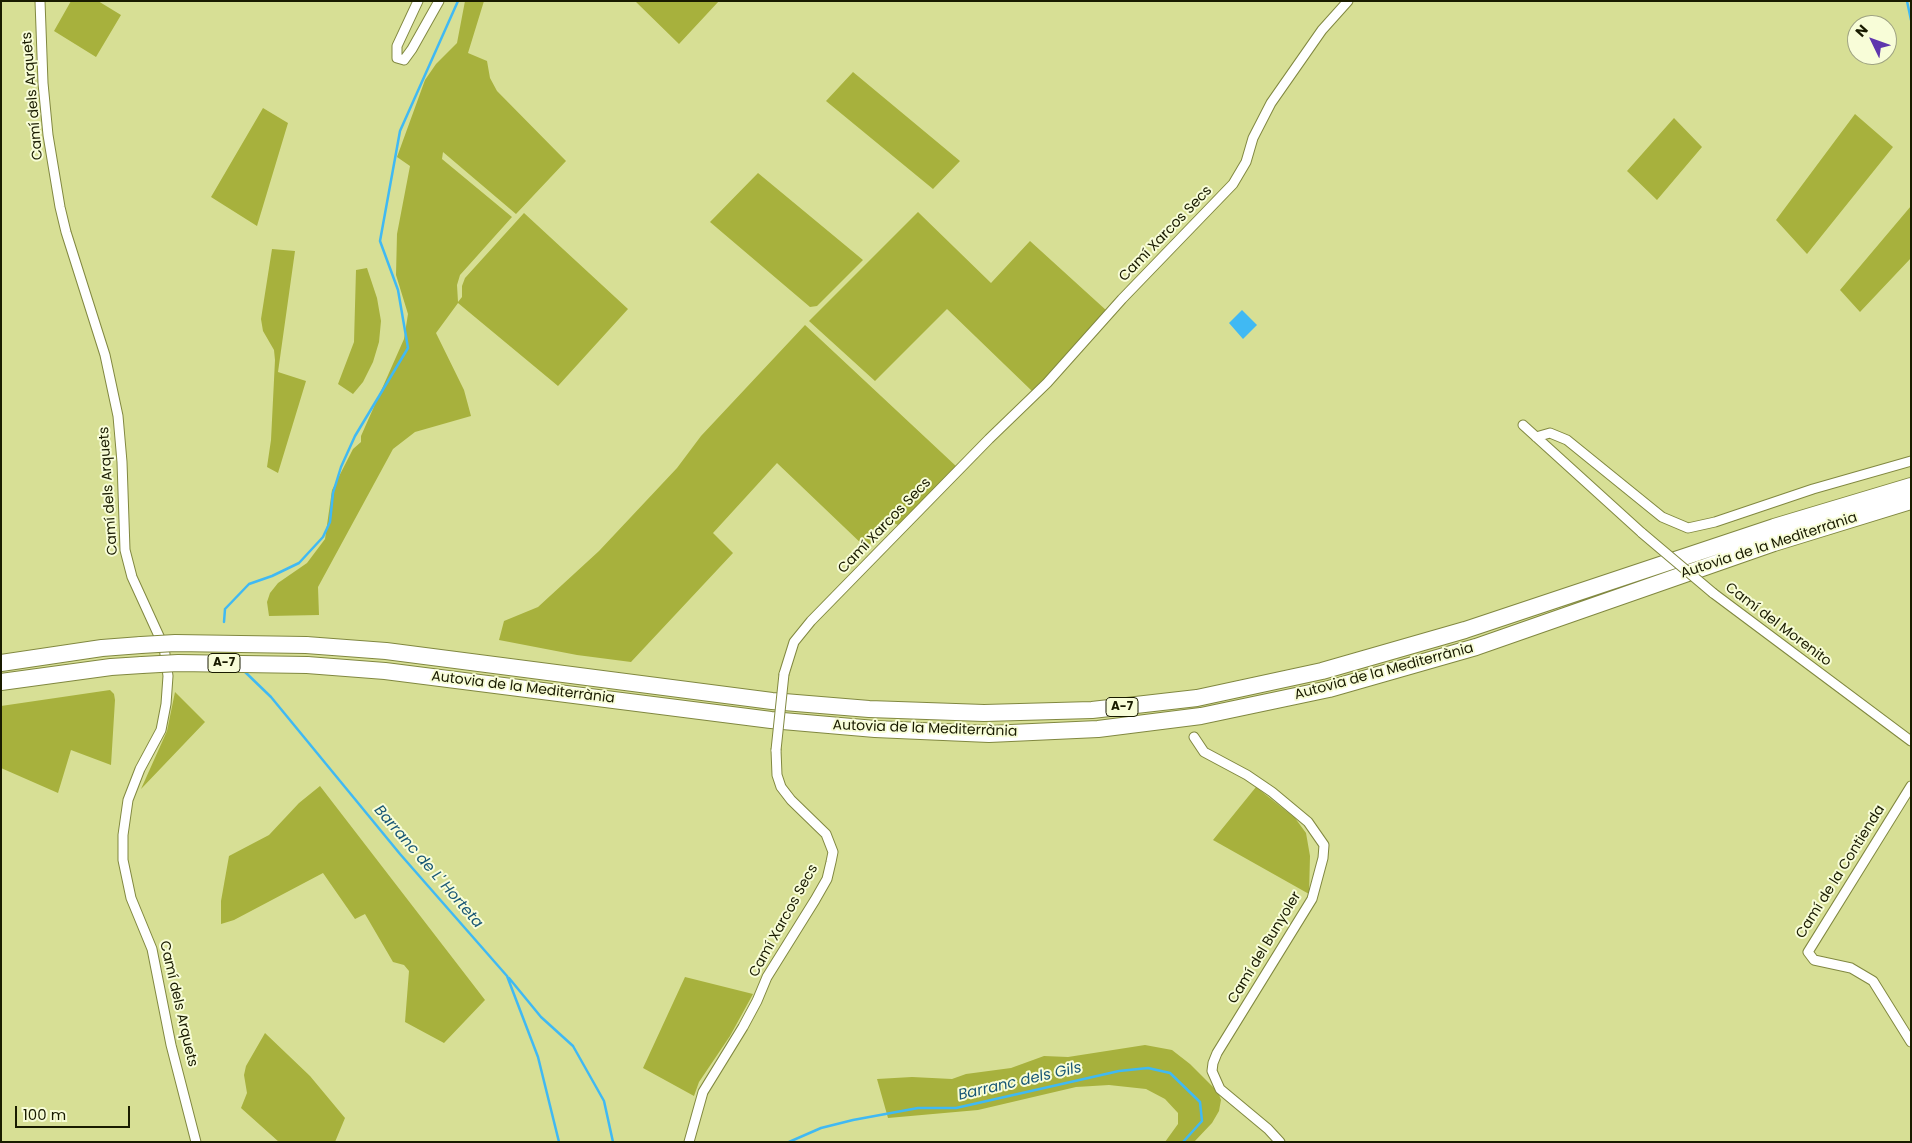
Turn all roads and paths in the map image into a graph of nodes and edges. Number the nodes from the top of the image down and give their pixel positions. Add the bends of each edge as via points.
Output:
1 (40, 1) edge
2 (418, 1) edge
3 (439, 1) edge
4 (1348, 1) edge
5 (1523, 425) dead end
6 (1536, 437) junction
7 (1911, 461) edge
8 (1911, 486) edge
9 (1911, 502) edge
10 (1, 663) edge
11 (1, 682) edge
12 (1194, 737) dead end
13 (1911, 741) edge
14 (1911, 786) edge
15 (1907, 799) edge
16 (1911, 1042) edge
17 (196, 1142) edge
18 (689, 1142) edge
19 (1280, 1142) edge

1 - 17 street, Camí dels Arquets via 42,83 60,207 105,355 118,416 125,550 132,577 164,647 168,676 161,730 128,800 123,860 131,898 152,949 171,1045
2 - 3 street via 397,46 397,58 404,60
4 - 18 street, Camí Xarcos Secs, bridge via 1322,30 1271,103 1234,184 1122,299 1047,383 988,439 794,642 784,674 776,750 777,775 791,800 826,834 833,852 832,862 827,879 767,976 743,1027 702,1092
5 - 6 street, Camí del Morenito
6 - 7 street via 1550,433 1566,440 1662,517 1688,528
6 - 13 street, Camí del Morenito, bridge via 1713,593
8 - 10 highway, Autovia de la Mediterrània / A-7, bridge via 1774,527 1465,630 1322,671 1196,698 1092,710 984,713 869,709 772,701 386,651 306,645 141,645
9 - 11 highway, Autovia de la Mediterrània / A-7, bridge via 1774,543 1476,647 1329,689 1201,716 1098,730 989,734 866,728 771,720 385,671 307,665 178,663 111,667
12 - 19 street, Camí del Bunyoler via 1204,752 1247,775 1308,822 1324,845 1312,899 1213,1063 1212,1071 1220,1089 1268,1128
14 - 15 street, Camí de la Contienda
15 - 16 street, Camí de la Contienda via 1808,952 1814,960 1851,968 1873,982

